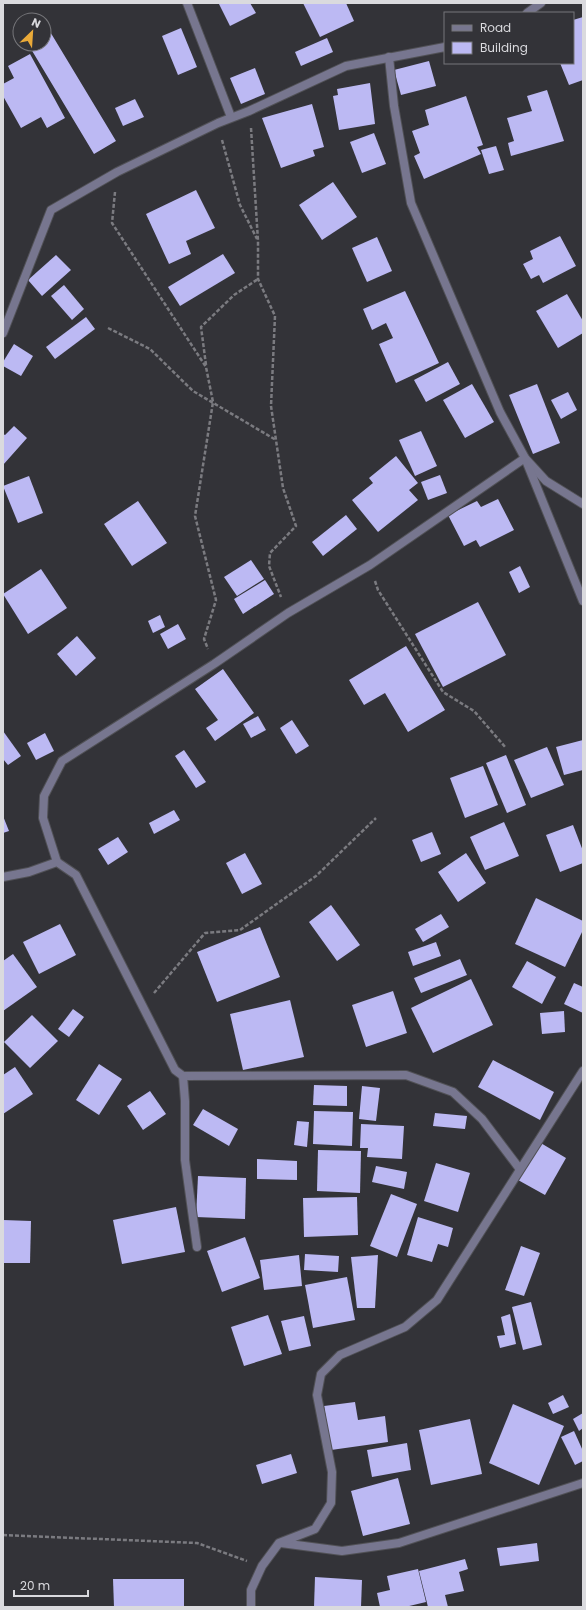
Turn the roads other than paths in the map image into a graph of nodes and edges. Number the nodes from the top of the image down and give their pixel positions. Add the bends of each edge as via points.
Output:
1 (187, 3) edge
2 (542, 3) edge
3 (528, 12) edge
4 (444, 47) edge
5 (390, 57) junction
6 (232, 117) junction
7 (3, 333) edge
8 (525, 458) junction
9 (583, 504) edge
10 (583, 601) edge
11 (57, 862) junction
12 (3, 877) edge
13 (583, 1071) edge
14 (183, 1076) junction
15 (519, 1168) junction
16 (197, 1248) dead end
17 (583, 1483) edge
18 (279, 1543) junction
19 (251, 1607) edge

1 - 6 street
2 - 3 street
4 - 5 street
5 - 6 street via 346,66
5 - 8 street via 394,106 411,203 500,412
6 - 7 street via 117,172 51,210
8 - 9 street via 546,481
8 - 10 street
8 - 11 street via 370,565 288,613 214,664 62,761 44,796 43,818
11 - 12 street via 29,872
11 - 14 street via 76,875 175,1070
13 - 15 street
14 - 15 street via 406,1075 453,1092 482,1119
14 - 16 street via 185,1160
15 - 18 street via 437,1300 405,1327 340,1355 321,1374 317,1395 332,1472 331,1502 316,1530
17 - 18 street via 399,1543 342,1551
18 - 19 street via 262,1566 251,1590

